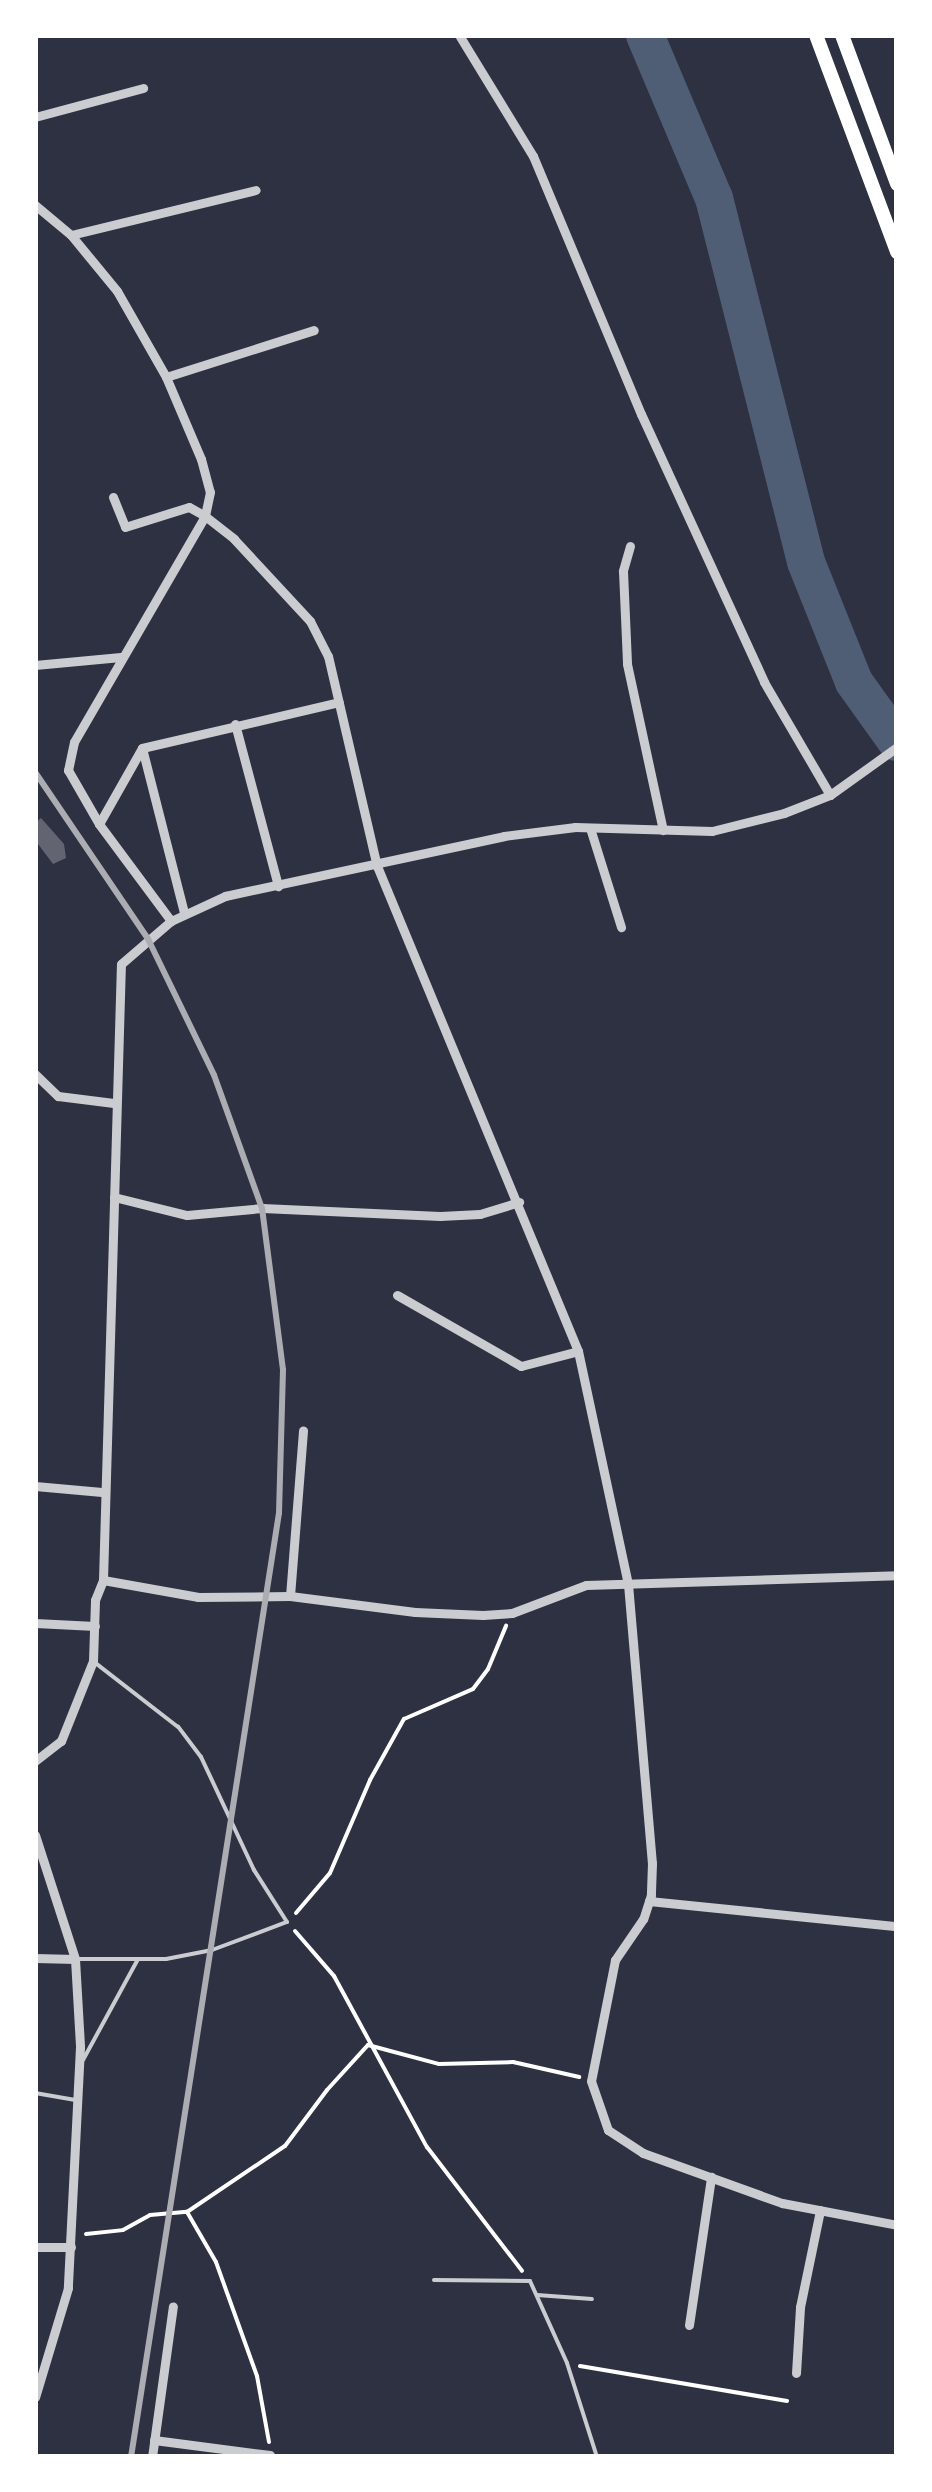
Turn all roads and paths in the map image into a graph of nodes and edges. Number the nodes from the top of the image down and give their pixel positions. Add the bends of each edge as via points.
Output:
1 (460, 35) edge
2 (816, 35) edge
3 (842, 35) edge
4 (143, 88) dead end
5 (35, 117) edge
6 (897, 184) edge
7 (256, 190) dead end
8 (36, 209) edge
9 (71, 235) junction
10 (897, 252) edge
11 (314, 330) dead end
12 (166, 377) junction
13 (113, 497) dead end
14 (204, 516) junction
15 (630, 546) dead end
16 (121, 656) junction
17 (35, 665) edge
18 (338, 702) junction
19 (235, 724) junction
20 (897, 747) edge
21 (142, 748) junction
22 (830, 795) junction
23 (100, 824) junction
24 (590, 828) junction
25 (663, 830) junction
26 (377, 866) junction
27 (278, 886) junction
28 (184, 913) junction
29 (171, 921) junction
30 (621, 927) dead end
31 (35, 1074) edge
32 (114, 1102) junction
33 (114, 1197) junction
34 (519, 1202) junction
35 (396, 1296) dead end
36 (578, 1350) junction
37 (303, 1431) dead end
38 (35, 1486) edge
39 (102, 1492) junction
40 (897, 1575) edge
41 (102, 1580) junction
42 (628, 1584) junction
43 (290, 1596) junction
44 (512, 1612) junction
45 (35, 1623) edge
46 (95, 1626) junction
47 (94, 1661) junction
48 (35, 1761) edge
49 (35, 1835) edge
50 (649, 1901) junction
51 (287, 1922) junction
52 (897, 1926) edge
53 (35, 1958) edge
54 (75, 1959) junction
55 (138, 1959) junction
56 (368, 2045) junction
57 (78, 2068) junction
58 (590, 2080) junction
59 (35, 2093) edge
60 (78, 2100) junction
61 (711, 2177) junction
62 (820, 2210) junction
63 (188, 2212) junction
64 (897, 2225) edge
65 (72, 2231) junction
66 (35, 2247) edge
67 (71, 2247) junction
68 (434, 2280) dead end
69 (530, 2281) junction
70 (536, 2294) junction
71 (592, 2299) dead end
72 (173, 2306) dead end
73 (689, 2325) dead end
74 (567, 2363) junction
75 (796, 2372) dead end
76 (37, 2386) edge
77 (35, 2397) edge
78 (787, 2401) dead end
79 (154, 2440) junction
80 (270, 2456) edge
81 (152, 2457) edge
82 (597, 2457) edge

1 - 22 street via 534,156 641,414 764,682
2 - 10 highway
3 - 6 highway
4 - 5 street
7 - 9 street
8 - 9 street
9 - 12 street via 116,292
11 - 12 street
12 - 14 street via 210,492
13 - 14 street via 125,526 188,507
14 - 16 street
14 - 18 street via 310,621 328,656
15 - 25 street via 623,571 627,664
16 - 17 street
16 - 23 street via 74,742 68,770
18 - 19 street
18 - 26 street
19 - 21 street
19 - 27 street
20 - 22 street
21 - 23 street
21 - 28 street
22 - 25 street via 712,831
23 - 29 street
24 - 25 street
24 - 26 street via 504,836
24 - 30 street
26 - 27 street
26 - 34 street
27 - 28 street via 225,896
28 - 29 street
29 - 32 street via 121,964
31 - 32 street via 58,1096
32 - 33 street
33 - 34 street via 188,1215 262,1208 480,1214
33 - 39 street
34 - 36 street
35 - 36 street via 521,1366
36 - 42 street
37 - 43 street
38 - 39 street
39 - 41 street
40 - 42 street
41 - 43 street via 198,1597
41 - 46 street
42 - 44 street via 586,1585
42 - 50 street via 652,1862
43 - 44 street via 415,1612
44 - 51 path via 472,1689 404,1719 330,1873
45 - 46 street
46 - 47 street
47 - 48 street via 62,1740
47 - 51 lane via 190,1742
49 - 54 street
50 - 52 street
50 - 58 street via 615,1960
51 - 55 lane via 212,1950
51 - 56 path via 334,1976
53 - 54 street
54 - 55 lane
54 - 57 street
55 - 57 lane
56 - 58 path via 439,2064 513,2062
56 - 63 path via 286,2146
56 - 69 path via 427,2147
57 - 60 street
58 - 61 street via 608,2130 643,2153
59 - 60 lane
60 - 65 street
61 - 62 street
61 - 73 street
62 - 64 street
62 - 75 street via 800,2308
63 - 65 path via 150,2214 123,2230
63 - 80 path via 216,2262 257,2376
65 - 67 street
66 - 67 street
67 - 76 street via 59,2327
68 - 69 lane
69 - 70 lane
70 - 71 lane
70 - 74 lane
72 - 79 street
74 - 78 path
74 - 82 lane
76 - 77 street
79 - 80 street
79 - 81 street

